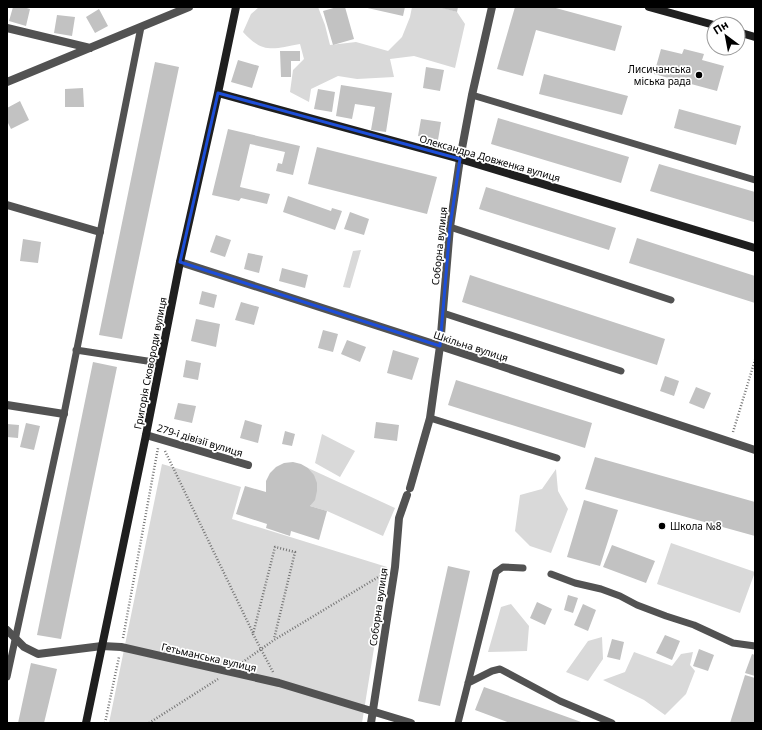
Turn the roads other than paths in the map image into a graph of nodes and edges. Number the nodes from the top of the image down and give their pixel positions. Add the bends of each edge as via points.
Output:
1 (189, 7) edge
2 (236, 7) edge
3 (492, 7) edge
4 (649, 7) edge
5 (706, 23) edge
6 (141, 26) junction
7 (7, 28) edge
8 (90, 48) junction
9 (7, 82) edge
10 (218, 93) junction
11 (472, 95) junction
12 (460, 159) junction
13 (755, 180) edge
14 (7, 204) edge
15 (450, 227) junction
16 (100, 232) junction
17 (755, 248) edge
18 (180, 262) junction
19 (671, 300) dead end
20 (443, 313) junction
21 (440, 346) junction
22 (76, 350) junction
23 (160, 363) junction
24 (620, 371) dead end
25 (7, 405) edge
26 (64, 414) junction
27 (430, 418) junction
28 (146, 434) junction
29 (755, 450) edge
30 (557, 458) dead end
31 (248, 465) dead end
32 (523, 568) dead end
33 (551, 574) dead end
34 (7, 630) edge
35 (15, 639) junction
36 (102, 646) junction
37 (755, 646) edge
38 (7, 677) edge
39 (468, 683) junction
40 (373, 711) junction
41 (86, 723) edge
42 (371, 723) edge
43 (411, 723) edge
44 (458, 723) edge
45 (612, 723) edge

1 - 6 street
2 - 10 street, Григорія Сковороди вулиця
3 - 11 street, Соборна вулиця
4 - 5 street
6 - 8 street
6 - 16 lane
7 - 8 street
8 - 9 street
10 - 12 street, Олександра Довженка вулиця
10 - 18 street, Григорія Сковороди вулиця
11 - 12 street, Соборна вулиця
11 - 13 lane
12 - 15 street, Соборна вулиця
12 - 17 street, Олександра Довженка вулиця
14 - 16 street
15 - 19 lane
15 - 20 street, Соборна вулиця
16 - 22 lane
18 - 21 street, Шкільна вулиця
18 - 23 street, Григорія Сковороди вулиця
20 - 21 street, Соборна вулиця
20 - 24 lane
21 - 27 street, Соборна вулиця
21 - 29 street, Шкільна вулиця
22 - 23 lane
22 - 26 lane
23 - 28 street, Григорія Сковороди вулиця
25 - 26 street
26 - 35 lane
27 - 30 lane
27 - 40 street, Соборна вулиця via 399,518 395,567
28 - 31 street, 279-ї дівізії вулиця
28 - 36 street, Григорія Сковороди вулиця
32 - 39 lane via 503,567 496,572
33 - 37 lane via 601,589 666,616 694,624 733,643
34 - 35 street, Гетьманська вулиця
35 - 36 street, Гетьманська вулиця via 38,654
35 - 38 lane
36 - 40 street, Гетьманська вулиця via 121,647 279,683
36 - 41 street, Григорія Сковороди вулиця
39 - 44 lane
39 - 45 lane via 500,669 560,701
40 - 42 street, Соборна вулиця
40 - 43 street, Гетьманська вулиця

